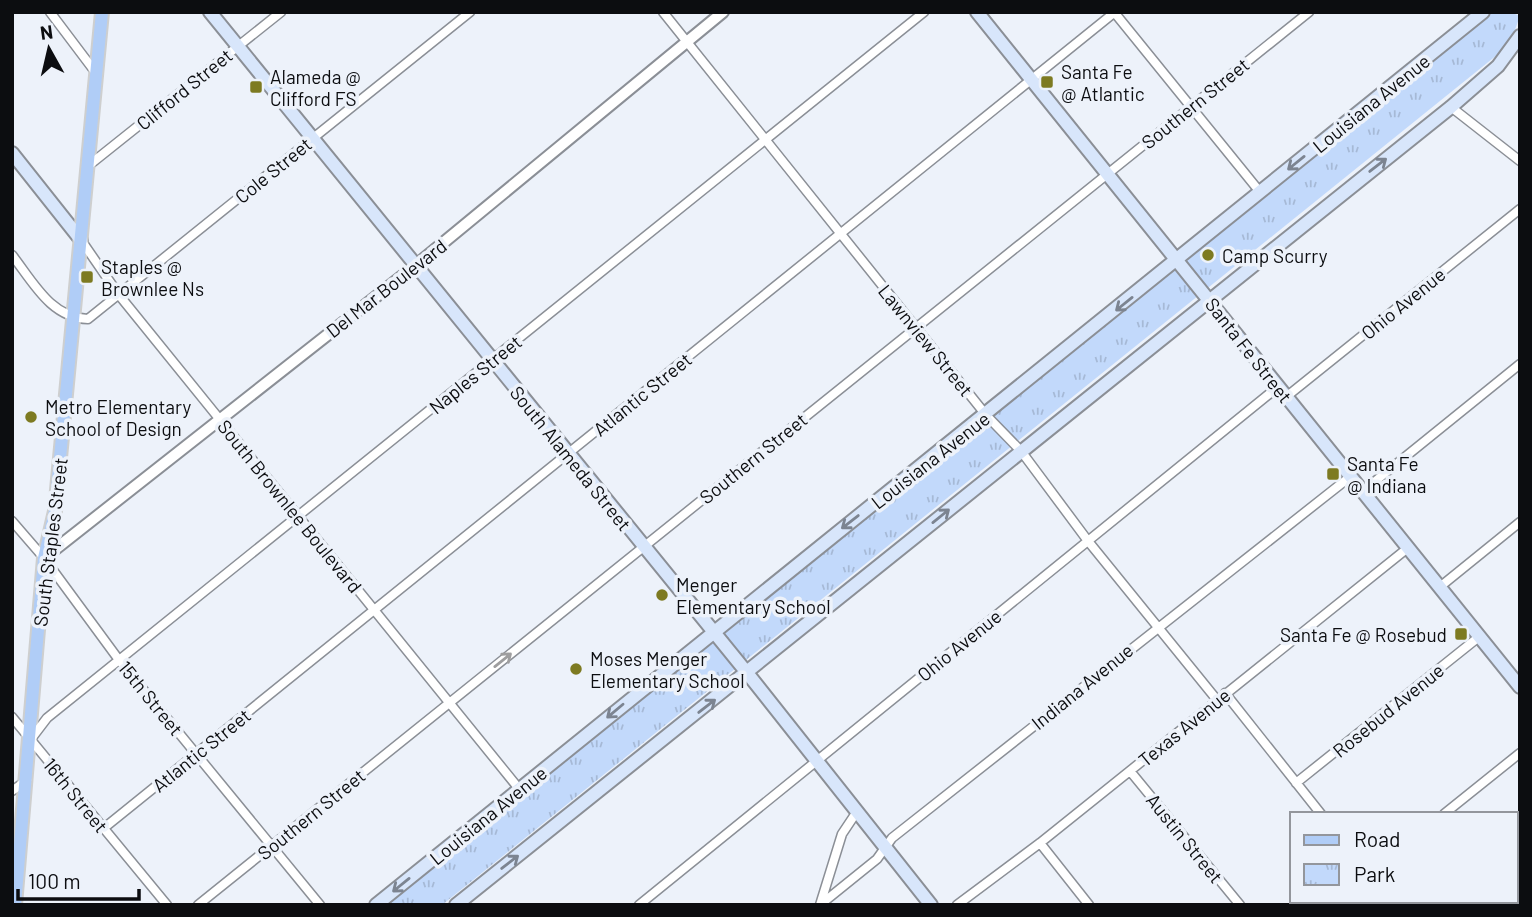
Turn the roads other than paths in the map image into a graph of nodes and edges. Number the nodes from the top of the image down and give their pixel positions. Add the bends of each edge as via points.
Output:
1 (50, 12) edge
2 (103, 12) edge
3 (210, 12) edge
4 (281, 12) edge
5 (470, 12) edge
6 (663, 12) edge
7 (723, 12) edge
8 (924, 12) edge
9 (977, 12) edge
10 (1114, 12) edge
11 (1308, 12) edge
12 (1482, 12) edge
13 (1520, 36) edge
14 (686, 42) junction
15 (238, 47) junction
16 (1520, 49) edge
17 (1498, 66) junction
18 (96, 73) junction
19 (1031, 80) junction
20 (1191, 107) junction
21 (1451, 107) junction
22 (313, 138) junction
23 (765, 140) junction
24 (12, 153) edge
25 (1520, 161) edge
26 (88, 166) junction
27 (1107, 174) junction
28 (1260, 192) junction
29 (1520, 209) edge
30 (841, 234) junction
31 (81, 240) junction
32 (12, 256) edge
33 (1177, 261) junction
34 (415, 265) junction
35 (119, 295) junction
36 (1209, 299) junction
37 (73, 318) junction
38 (916, 327) junction
39 (492, 360) junction
40 (1520, 364) edge
41 (1283, 391) junction
42 (986, 415) junction
43 (219, 418) junction
44 (1021, 452) junction
45 (567, 454) junction
46 (1351, 476) junction
47 (1363, 491) junction
48 (300, 515) junction
49 (12, 521) edge
50 (1520, 522) edge
51 (1088, 541) junction
52 (643, 547) junction
53 (1409, 547) junction
54 (44, 558) junction
55 (1441, 586) junction
56 (374, 610) junction
57 (1158, 626) junction
58 (712, 631) junction
59 (1480, 636) junction
60 (119, 660) junction
61 (748, 674) junction
62 (1518, 681) edge
63 (1226, 693) junction
64 (1217, 700) junction
65 (450, 702) junction
66 (12, 717) edge
67 (30, 739) junction
68 (1520, 753) edge
69 (196, 754) junction
70 (814, 761) junction
71 (1130, 771) junction
72 (27, 780) junction
73 (1296, 783) junction
74 (520, 790) junction
75 (12, 791) edge
76 (1319, 812) edge
77 (1446, 812) edge
78 (856, 813) junction
79 (104, 828) junction
80 (1040, 843) junction
81 (271, 846) junction
82 (885, 849) junction
83 (14, 903) edge
84 (167, 905) edge
85 (198, 905) edge
86 (320, 905) edge
87 (376, 905) edge
88 (456, 905) edge
89 (639, 905) edge
90 (820, 905) edge
91 (931, 905) edge
92 (957, 905) edge
93 (1089, 905) edge
94 (1240, 905) edge

1 - 18 street
2 - 18 main road, South Staples Street
3 - 15 main road, South Alameda Street
4 - 15 street, Clifford Street
5 - 22 street, Cole Street
6 - 14 street, Lawnview Street
7 - 14 street, Del Mar Boulevard
8 - 23 street, Naples Street
9 - 19 main road, Santa Fe Street
10 - 19 street, Atlantic Street
10 - 20 street
11 - 20 street, Southern Street
12 -> 28 main road, Louisiana Avenue
13 - 17 main road
14 - 23 street, Lawnview Street
14 - 34 street, Del Mar Boulevard
15 - 22 main road, South Alameda Street
15 - 26 street, Clifford Street
16 - 17 main road
17 - 21 main road
18 - 26 main road, South Staples Street
19 - 27 main road, Santa Fe Street
19 - 30 street, Atlantic Street
20 - 27 street, Southern Street
20 - 28 street
21 - 25 street
36 -> 21 main road
22 - 34 main road, South Alameda Street
22 - 35 street, Cole Street
23 - 30 street, Lawnview Street
23 - 39 street, Naples Street
24 - 31 main road, South Brownlee Boulevard
26 - 31 main road, South Staples Street
27 - 33 main road, Santa Fe Street
27 - 38 street, Southern Street
28 - 33 main road, Louisiana Avenue
29 - 41 street, Ohio Avenue
30 - 38 street, Lawnview Street
30 - 45 street, Atlantic Street
31 - 35 street, South Brownlee Boulevard
31 - 37 main road, South Staples Street
32 - 37 street via 53,307
33 - 36 main road, Santa Fe Street
33 -> 42 main road, Louisiana Avenue
34 - 39 main road, South Alameda Street
34 - 43 street, Del Mar Boulevard
35 - 37 street, Cole Street via 88,319
35 - 43 street, South Brownlee Boulevard
36 - 41 main road, Santa Fe Street
36 - 44 main road
37 - 54 main road, South Staples Street via 55,511
38 - 42 street, Lawnview Street
38 - 52 street, Southern Street
39 - 45 main road, South Alameda Street
39 - 48 street, Naples Street
40 - 47 street
41 - 46 main road, Santa Fe Street
41 - 51 street, Ohio Avenue
42 - 44 street, Lawnview Street
42 -> 58 main road, Louisiana Avenue
43 - 48 street, South Brownlee Boulevard
43 - 54 street, Del Mar Boulevard
44 - 51 street, Lawnview Street
61 -> 44 main road
45 - 52 main road, South Alameda Street
45 - 56 street, Atlantic Street
46 - 47 main road, Santa Fe Street
46 - 57 street, Indiana Avenue
47 - 53 main road, Santa Fe Street
48 - 56 street, South Brownlee Boulevard
48 - 60 street, Naples Street
49 - 54 street, 15th Street
50 - 55 street
51 - 57 street, Lawnview Street
51 - 70 street, Ohio Avenue
52 - 58 main road, South Alameda Street
65 -> 52 street, Southern Street
53 - 55 main road, Santa Fe Street
53 - 63 street, Texas Avenue
54 - 60 street, 15th Street
54 - 67 main road, South Staples Street
55 - 59 main road, Santa Fe Street
56 - 65 street, South Brownlee Boulevard
56 - 69 street, Atlantic Street
57 - 64 street, Lawnview Street
57 - 82 street, Indiana Avenue via 892,838
58 - 61 main road, South Alameda Street
58 -> 74 main road, Louisiana Avenue
59 - 62 main road, Santa Fe Street
59 - 73 street, Rosebud Avenue
60 - 67 street, Naples Street via 47,718
60 - 69 street, 15th Street
61 - 70 main road, South Alameda Street
88 -> 61 main road
63 - 64 street, Texas Avenue
63 - 73 street
64 - 71 street, Texas Avenue
65 - 74 street, South Brownlee Boulevard
65 - 81 street, Southern Street
66 - 67 street, 16th Street
67 - 72 main road, South Staples Street
67 - 79 street, 16th Street
68 - 77 street
69 - 79 street, Atlantic Street
69 - 81 street, 15th Street
70 - 78 main road, South Alameda Street
70 - 89 street, Ohio Avenue
71 - 80 street, Texas Avenue
71 - 94 street, Austin Street
72 - 75 street
72 - 83 main road, South Staples Street
73 - 76 street
74 -> 87 main road, Louisiana Avenue
78 - 82 main road, South Alameda Street
78 - 90 street via 842,834
79 - 84 street, 16th Street
80 - 92 street, Texas Avenue
80 - 93 street
81 - 85 street, Southern Street
81 - 86 street, 15th Street
82 - 90 street, Indiana Avenue
82 - 91 main road, South Alameda Street

